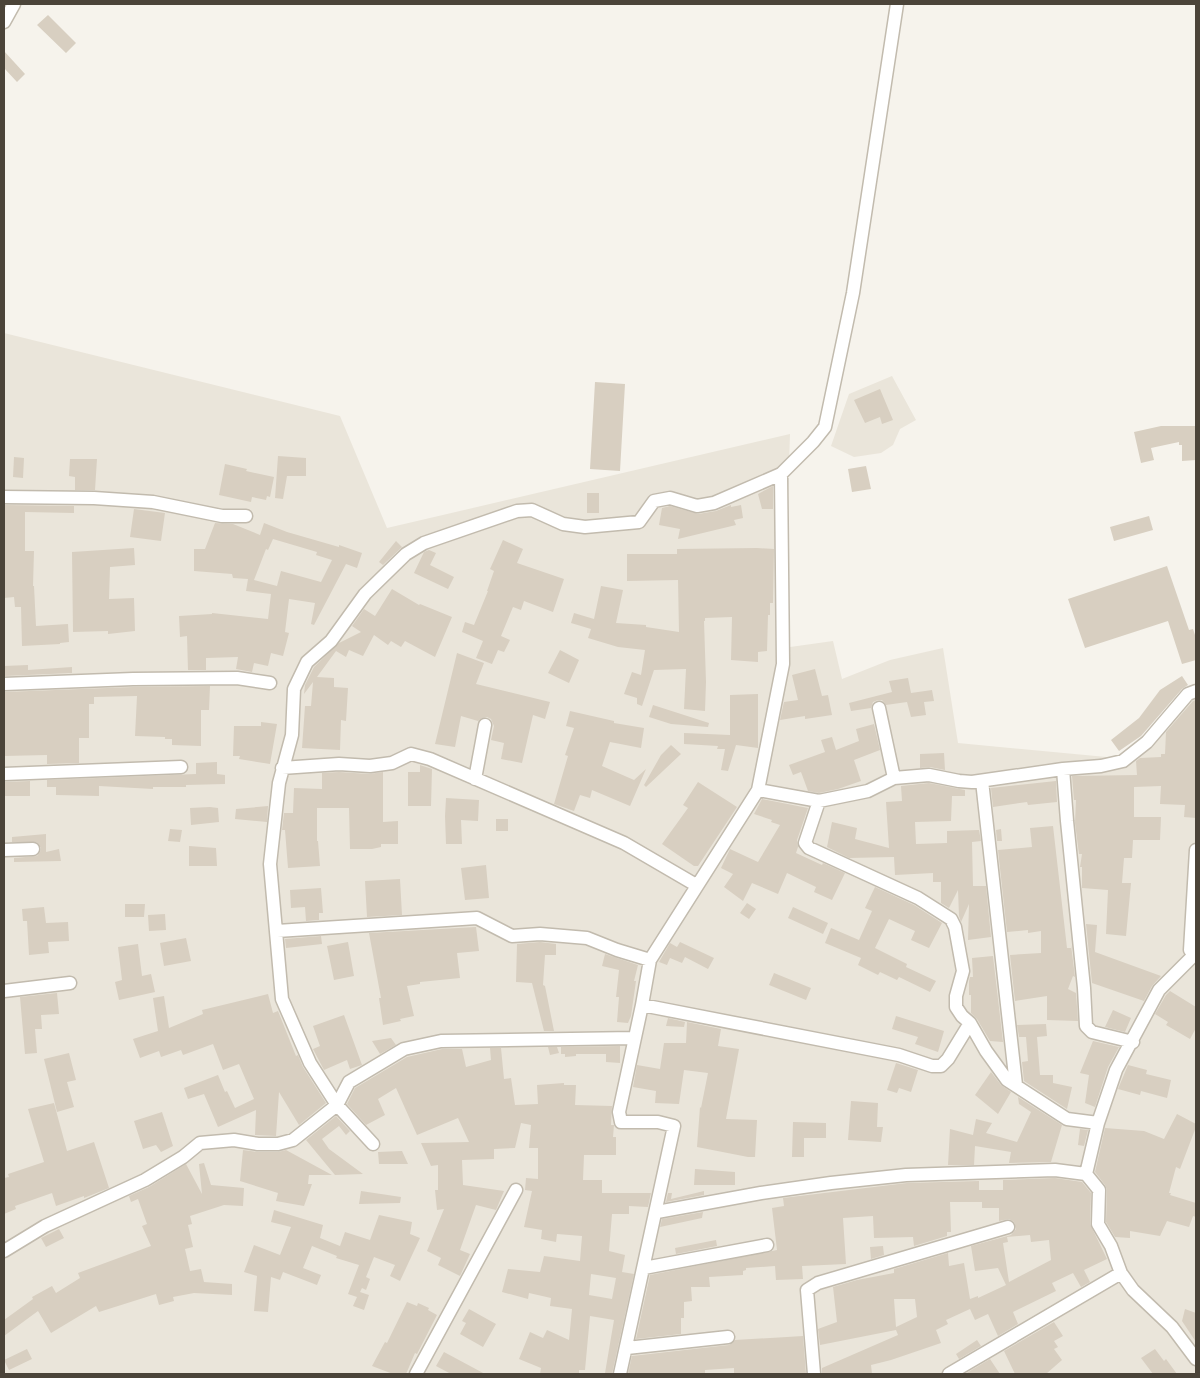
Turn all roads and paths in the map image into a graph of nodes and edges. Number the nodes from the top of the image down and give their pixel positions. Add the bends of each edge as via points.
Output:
1 (14, 4) edge
2 (897, 4) edge
3 (4, 22) edge
4 (781, 474) junction
5 (4, 497) edge
6 (246, 516) dead end
7 (270, 683) dead end
8 (4, 684) edge
9 (1196, 691) edge
10 (879, 708) dead end
11 (485, 725) dead end
12 (181, 767) dead end
13 (282, 768) junction
14 (1063, 769) junction
15 (4, 774) edge
16 (894, 778) junction
17 (476, 779) junction
18 (982, 781) junction
19 (758, 790) junction
20 (820, 801) junction
21 (33, 849) dead end
22 (4, 850) edge
23 (1196, 850) edge
24 (696, 885) junction
25 (277, 931) junction
26 (1195, 953) edge
27 (650, 960) junction
28 (70, 983) dead end
29 (4, 990) edge
30 (642, 1005) junction
31 (970, 1023) junction
32 (634, 1038) junction
33 (1132, 1042) junction
34 (1016, 1085) junction
35 (337, 1105) junction
36 (1098, 1123) junction
37 (373, 1144) dead end
38 (1086, 1174) junction
39 (516, 1190) dead end
40 (657, 1212) junction
41 (1008, 1227) dead end
42 (767, 1245) dead end
43 (4, 1251) edge
44 (644, 1268) junction
45 (1121, 1273) junction
46 (728, 1337) dead end
47 (627, 1348) junction
48 (1196, 1359) edge
49 (416, 1374) edge
50 (620, 1374) edge
51 (814, 1374) edge
52 (949, 1374) edge

1 - 3 street
2 - 4 street via 853,292 825,427
4 - 13 street via 714,504 697,506 670,498 654,501 638,522 584,527 563,524 532,510 517,511 424,543 406,554 365,594 331,641 307,662 294,689 292,736
4 - 19 street via 783,664
5 - 6 street via 154,502 222,516
7 - 8 street via 237,678
9 - 14 street via 1188,694 1148,742 1124,761
10 - 16 street
11 - 17 street
12 - 15 street
13 - 17 street via 339,764 370,766 392,763 410,754
13 - 25 street via 270,864
14 - 18 street
14 - 33 street via 1086,1026 1092,1032
16 - 18 street via 929,775 959,781
16 - 20 street via 868,791
17 - 24 street via 624,843
18 - 34 street
19 - 20 street
19 - 24 street
20 - 31 street via 805,843 809,848 918,898 951,918 963,971 956,1007
21 - 22 street
23 - 26 street via 1190,950
24 - 27 street
25 - 27 street via 477,918 512,936 540,934 587,938
25 - 35 street via 282,999 310,1063
26 - 33 street via 1159,990
27 - 30 street
28 - 29 street
30 - 31 street via 899,1055 932,1066 941,1066 948,1059
30 - 32 street
31 - 34 street via 1007,1080
32 - 35 street via 441,1041 404,1049 349,1082
32 - 40 street via 619,1112 621,1122 658,1122 674,1126
33 - 36 street via 1116,1070
34 - 36 street via 1067,1119
35 - 37 street
35 - 43 street via 293,1140 268,1144 234,1140 200,1143 144,1180 45,1226
36 - 38 street
38 - 40 street via 1055,1170 906,1175 761,1193
38 - 45 street via 1099,1190 1098,1224
39 - 49 street
40 - 44 street
41 - 51 street via 807,1290
42 - 44 street
44 - 47 street
45 - 48 street via 1133,1290 1172,1327
45 - 52 street
46 - 47 street
47 - 50 street

